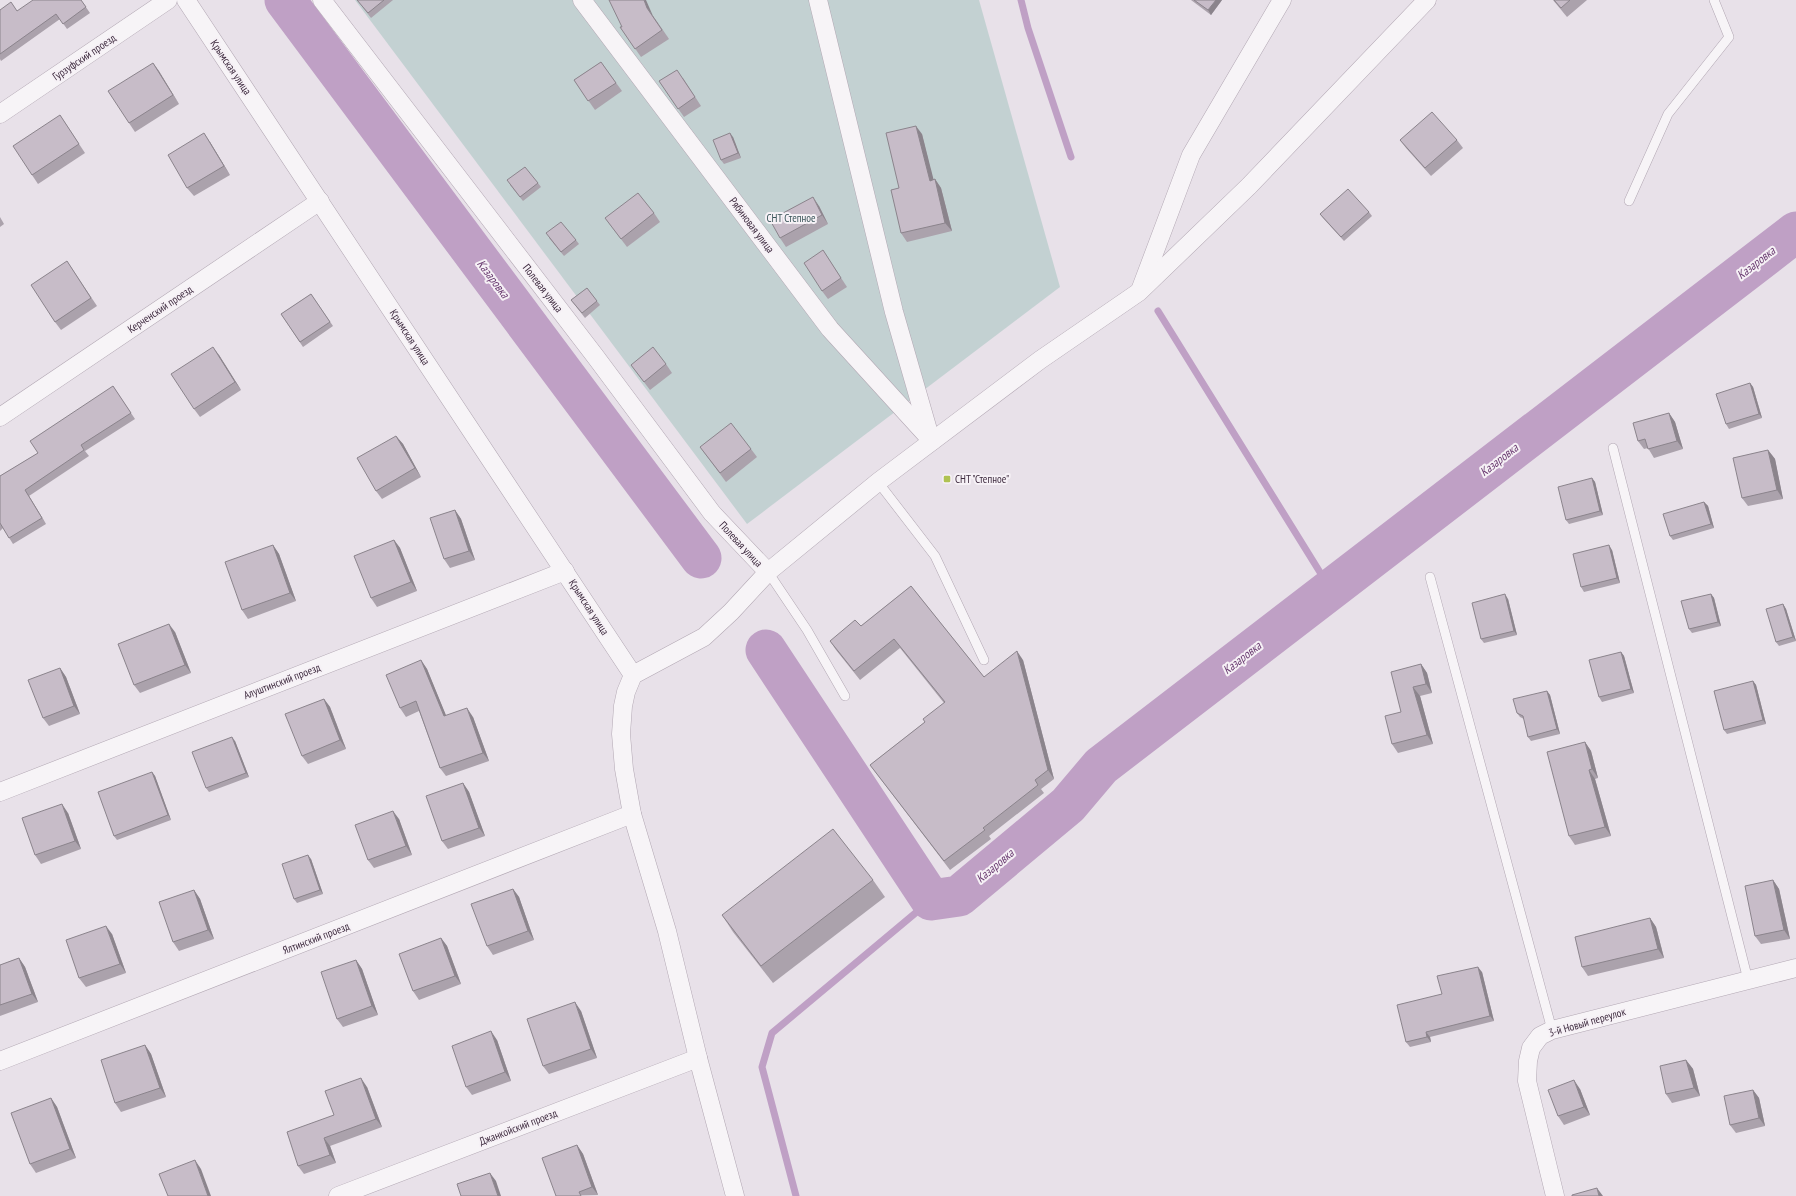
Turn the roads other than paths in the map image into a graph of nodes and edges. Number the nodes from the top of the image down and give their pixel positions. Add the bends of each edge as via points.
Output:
1 (168, 0) edge
2 (186, 0) edge
3 (322, 0) edge
4 (582, 0) edge
5 (818, 0) edge
6 (1282, 0) edge
7 (1428, 0) edge
8 (1714, 0) edge
9 (0, 114) edge
10 (320, 201) junction
11 (1629, 201) dead end
12 (1139, 292) junction
13 (0, 417) edge
14 (932, 442) junction
15 (1613, 448) dead end
16 (878, 482) junction
17 (565, 571) junction
18 (768, 572) junction
19 (1430, 577) dead end
20 (984, 660) dead end
21 (633, 675) junction
22 (845, 696) dead end
23 (0, 792) edge
24 (632, 814) junction
25 (1796, 968) edge
26 (1748, 980) junction
27 (1552, 1030) junction
28 (698, 1058) junction
29 (0, 1061) edge
30 (338, 1196) edge
31 (735, 1196) edge
32 (1555, 1196) edge

1 - 9 street, Гурзуфский проезд
2 - 10 street, Крымская улица
3 - 18 street, Полевая улица via 712,513
4 - 14 street, Рябиновая улица via 830,329
5 - 14 street via 894,312
6 - 12 street via 1191,155
7 - 12 street via 1249,186
8 - 11 lane via 1729,37 1668,114
10 - 13 street, Керченский проезд
10 - 17 street, Крымская улица
12 - 14 street via 1040,360
14 - 16 street
15 - 26 lane
16 - 18 street
16 - 20 lane via 934,556
17 - 21 street, Крымская улица
17 - 23 street, Алуштинский проезд
18 - 21 street via 704,637
18 - 22 lane via 807,630
19 - 27 lane
21 - 24 street via 623,706 621,734
24 - 28 street via 668,931
24 - 29 street, Ялтинский проезд
25 - 26 street, 3-й Новый переулок
26 - 27 street, 3-й Новый переулок
27 - 32 street, 3-й Новый переулок via 1540,1036 1531,1048 1527,1081
28 - 30 street, Джанкойский проезд
28 - 31 street

